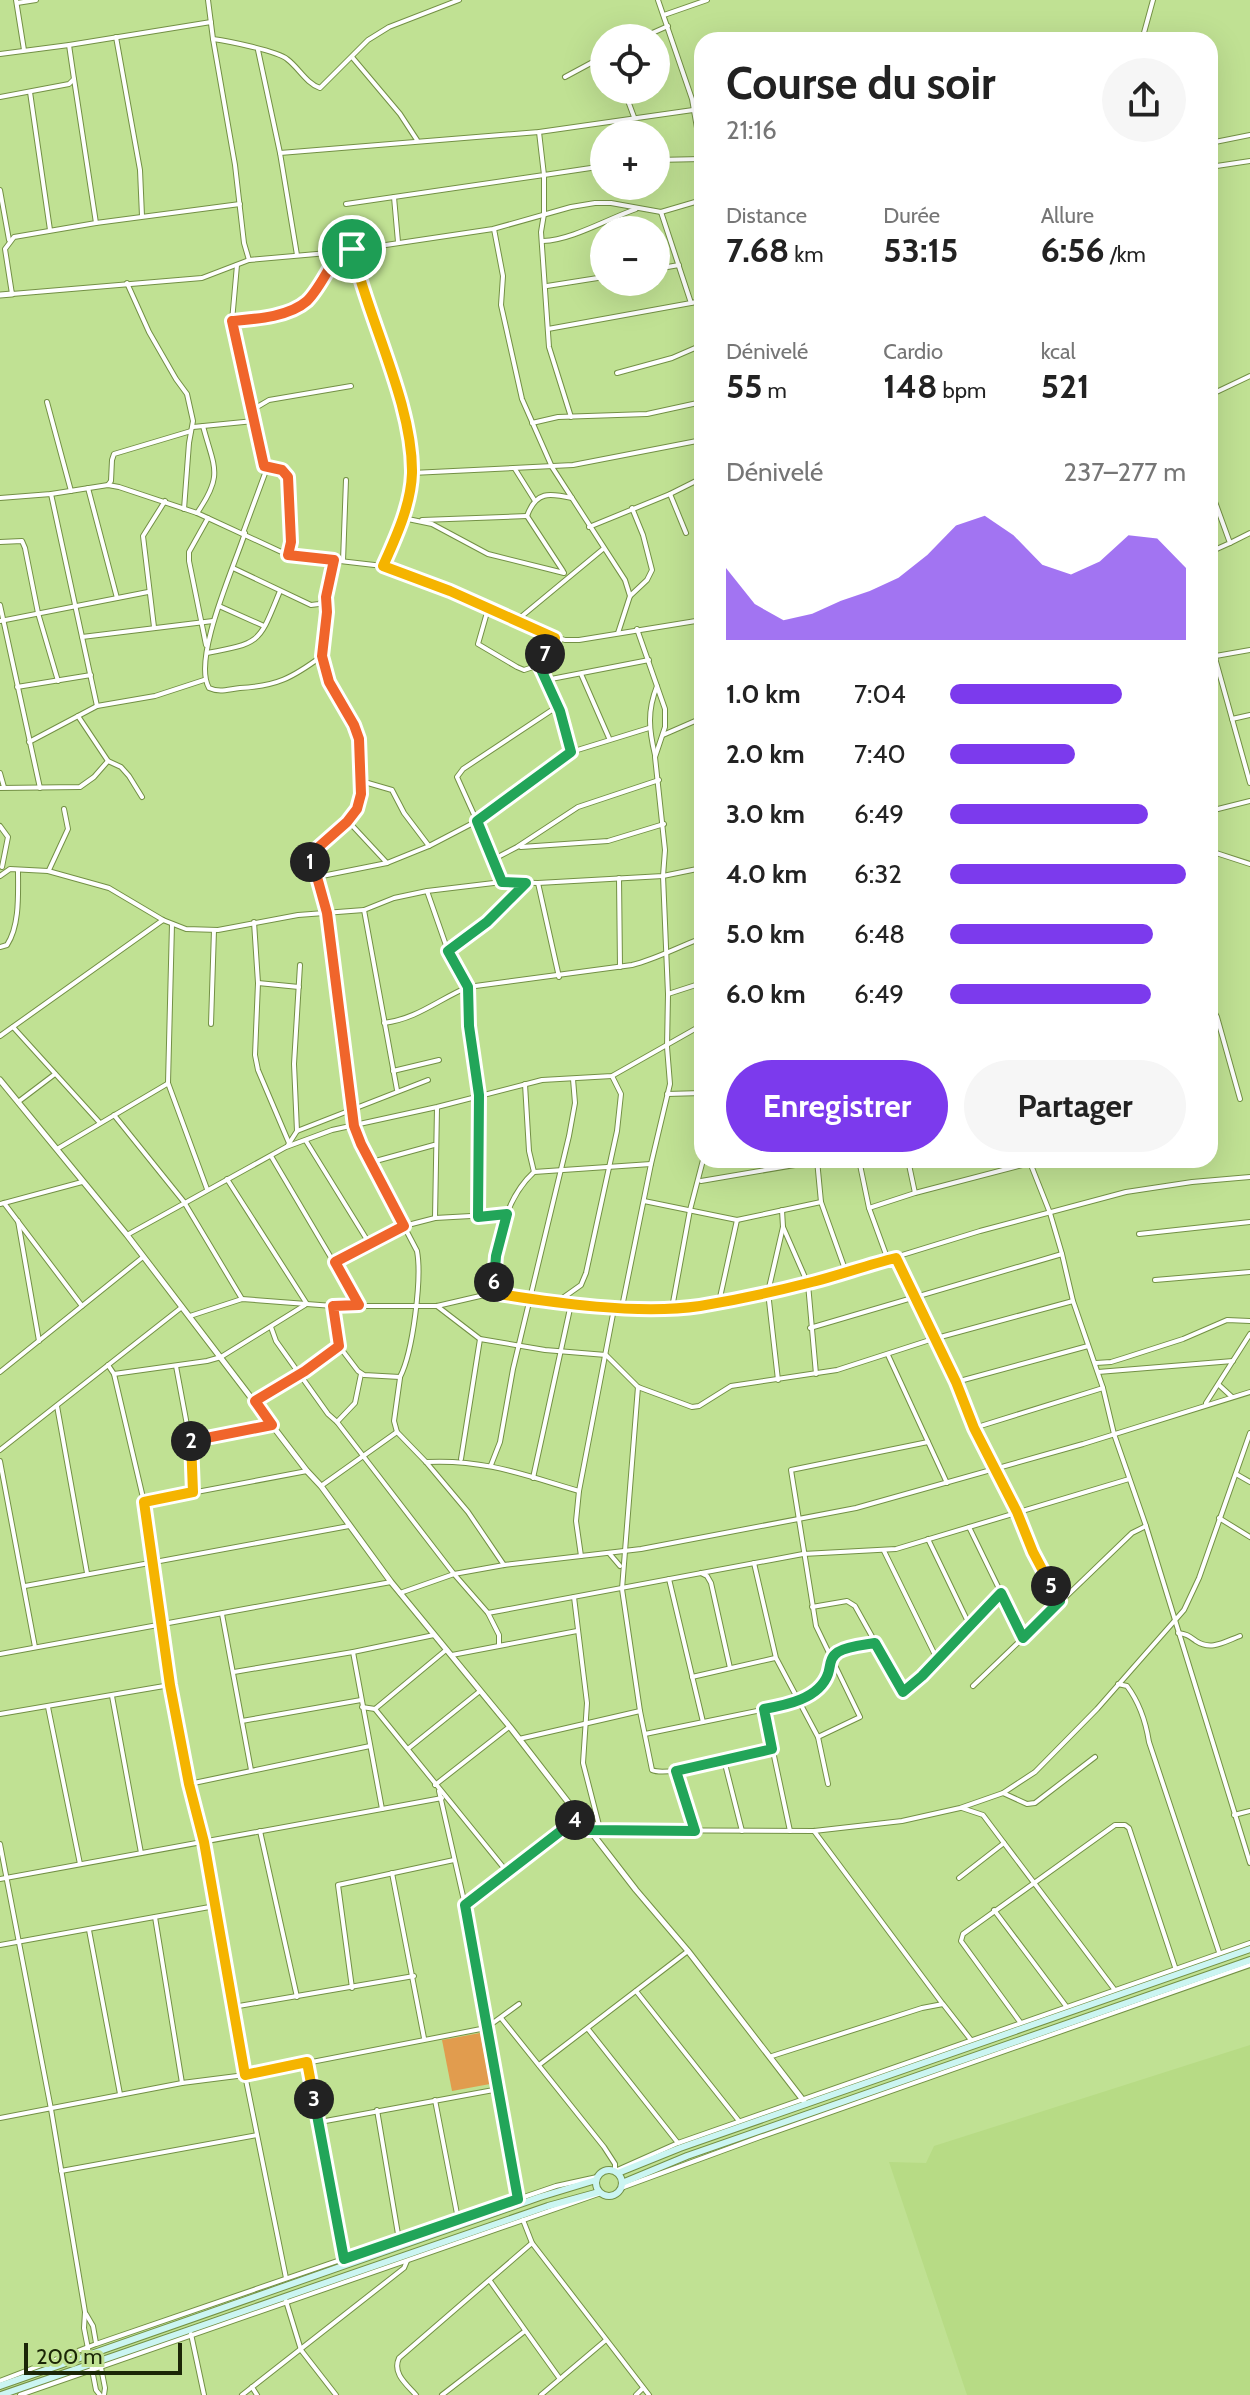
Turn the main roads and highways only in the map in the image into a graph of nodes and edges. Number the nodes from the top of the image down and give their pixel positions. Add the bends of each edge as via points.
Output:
1 (1250, 1946) edge
2 (1250, 1962) edge
3 (616, 2172) junction
4 (596, 2178) junction
5 (621, 2186) junction
6 (600, 2192) junction
7 (0, 2384) edge
8 (1, 2395) edge

1 - 3 main road
2 - 5 main road via 687,2156
3 - 4 main road via 606,2170
3 - 5 main road
4 - 6 main road
4 - 7 main road
5 - 6 main road via 612,2195
6 - 8 main road

